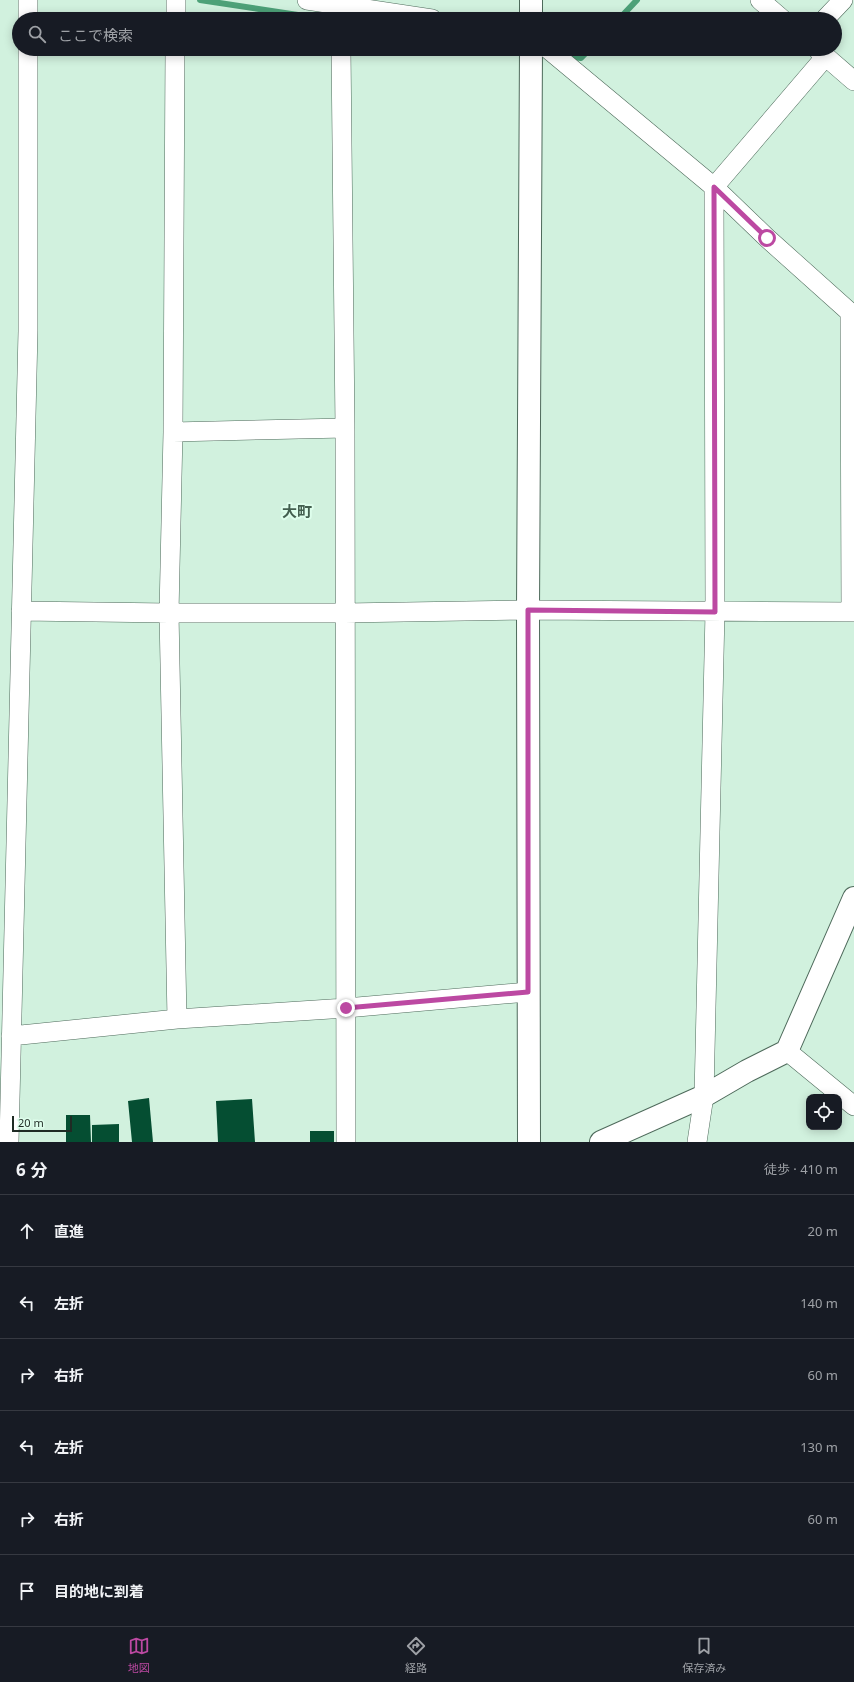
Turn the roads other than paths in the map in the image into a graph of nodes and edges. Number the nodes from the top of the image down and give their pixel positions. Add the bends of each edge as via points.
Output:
1 (28, 0) edge
2 (176, 0) edge
3 (307, 0) edge
4 (531, 0) edge
5 (760, 0) edge
6 (843, 0) edge
7 (28, 12) edge
8 (176, 12) edge
9 (341, 12) edge
10 (531, 12) edge
11 (774, 12) edge
12 (832, 12) edge
13 (28, 56) edge
14 (176, 56) edge
15 (341, 56) edge
16 (531, 56) edge
17 (556, 56) edge
18 (819, 56) edge
19 (825, 56) edge
20 (854, 81) edge
21 (714, 187) junction
22 (852, 314) edge
23 (345, 428) junction
24 (173, 432) junction
25 (528, 610) junction
26 (21, 611) junction
27 (715, 612) junction
28 (852, 612) edge
29 (169, 613) junction
30 (345, 613) junction
31 (854, 898) edge
32 (528, 992) junction
33 (346, 1008) junction
34 (177, 1019) junction
35 (11, 1036) junction
36 (787, 1051) junction
37 (704, 1096) junction
38 (854, 1106) edge
39 (9, 1142) edge
40 (346, 1142) edge
41 (529, 1142) edge
42 (601, 1142) edge
43 (696, 1142) edge

1 - 7 street
2 - 8 street
3 - 9 street
4 - 10 street
5 - 11 street
6 - 12 street
13 - 26 street via 28,331
14 - 24 street
15 - 23 street
16 - 25 street
17 - 21 street
18 - 21 street
19 - 20 street
21 - 22 street
21 - 27 street
22 - 28 street
23 - 24 street
23 - 30 street
24 - 29 street
25 - 27 street
25 - 30 street
25 - 32 street
26 - 29 street
26 - 35 street
27 - 28 street
27 - 37 street
29 - 30 street
29 - 34 street
30 - 33 street
31 - 36 street
32 - 33 street
32 - 41 street
33 - 34 street
33 - 40 street
34 - 35 street
35 - 39 street
36 - 37 street
36 - 38 street
37 - 42 street
37 - 43 street

